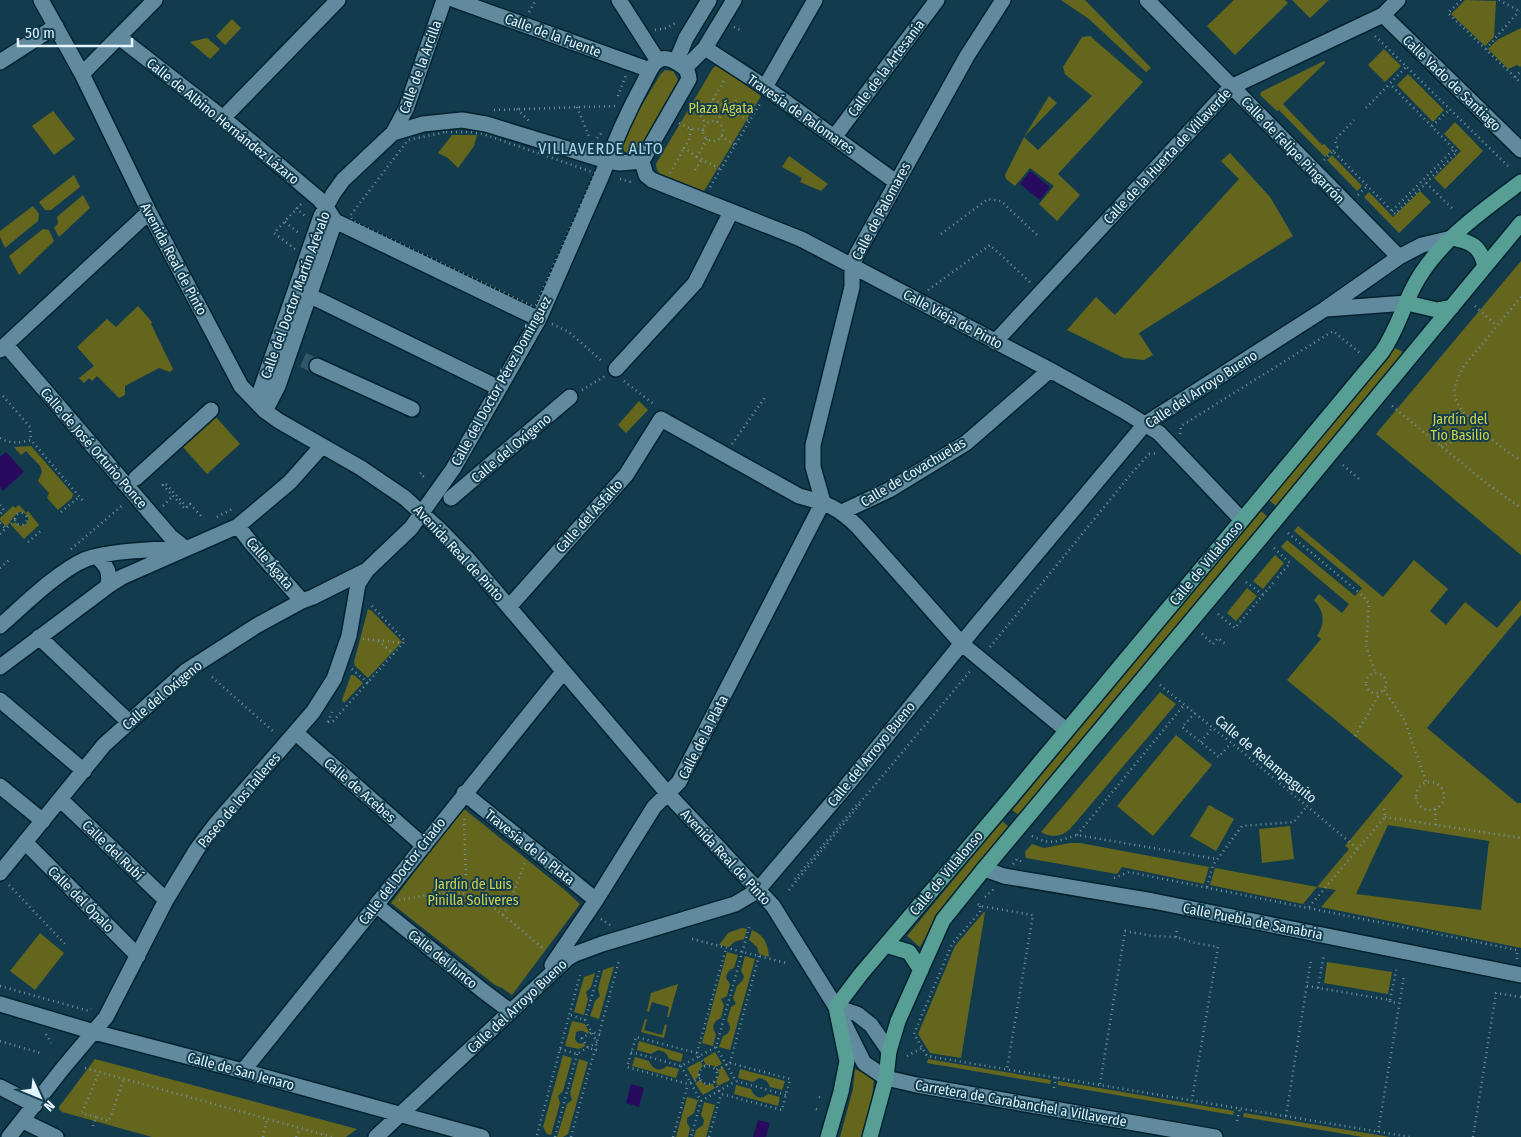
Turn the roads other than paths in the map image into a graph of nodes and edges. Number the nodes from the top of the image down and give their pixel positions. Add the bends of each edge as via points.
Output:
1 (41, 0) edge
2 (338, 0) edge
3 (444, 0) edge
4 (455, 0) edge
5 (619, 0) edge
6 (709, 0) edge
7 (734, 0) edge
8 (815, 0) edge
9 (937, 0) edge
10 (1003, 0) edge
11 (1147, 0) edge
12 (1398, 0) edge
13 (153, 1) edge
14 (1383, 15) junction
15 (56, 26) junction
16 (119, 37) junction
17 (705, 48) junction
18 (0, 62) edge
19 (681, 65) junction
20 (654, 66) junction
21 (82, 74) junction
22 (1231, 86) junction
23 (765, 92) junction
24 (223, 118) junction
25 (393, 133) junction
26 (835, 136) junction
27 (1521, 150) edge
28 (607, 161) junction
29 (642, 161) junction
30 (896, 182) junction
31 (1521, 182) edge
32 (326, 207) junction
33 (149, 212) junction
34 (732, 212) junction
35 (334, 221) junction
36 (1521, 223) edge
37 (1452, 238) junction
38 (1398, 257) junction
39 (852, 266) junction
40 (1485, 266) junction
41 (301, 295) junction
42 (1407, 303) junction
43 (1452, 307) junction
44 (1325, 309) junction
45 (543, 320) junction
46 (995, 342) junction
47 (3, 347) edge
48 (317, 366) tunnel mouth
49 (614, 370) road end
50 (1050, 370) junction
51 (500, 388) junction
52 (570, 398) road end
53 (412, 409) dead end
54 (211, 410) dead end
55 (265, 411) junction
56 (1145, 424) junction
57 (322, 446) junction
58 (453, 469) junction
59 (480, 474) junction
60 (136, 478) dead end
61 (451, 498) dead end
62 (823, 502) junction
63 (842, 512) junction
64 (422, 513) junction
65 (1242, 520) junction
66 (238, 526) junction
67 (184, 548) junction
68 (97, 557) junction
69 (367, 570) junction
70 (108, 586) junction
71 (302, 601) junction
72 (509, 606) junction
73 (0, 626) edge
74 (40, 637) junction
75 (962, 644) junction
76 (0, 667) edge
77 (563, 672) junction
78 (0, 700) edge
79 (129, 722) junction
80 (1066, 730) junction
81 (296, 733) junction
82 (84, 771) junction
83 (0, 786) edge
84 (464, 793) junction
85 (668, 794) junction
86 (60, 799) junction
87 (42, 821) junction
88 (25, 842) junction
89 (424, 846) junction
90 (984, 869) junction
91 (1, 875) edge
92 (758, 891) junction
93 (166, 900) junction
94 (596, 900) junction
95 (376, 905) junction
96 (886, 945) junction
97 (138, 956) junction
98 (920, 970) junction
99 (1521, 976) edge
100 (542, 981) junction
101 (0, 1004) edge
102 (836, 1007) junction
103 (510, 1011) junction
104 (94, 1032) junction
105 (889, 1050) junction
106 (243, 1071) junction
107 (886, 1078) junction
108 (0, 1087) edge
109 (35, 1105) junction
110 (402, 1114) junction
111 (23, 1121) junction
112 (9, 1137) edge
113 (56, 1137) edge
114 (376, 1137) edge
115 (482, 1137) edge
116 (828, 1137) edge
117 (870, 1137) edge
118 (1215, 1137) edge

1 - 15 street, Avenida Real de Pinto
2 - 24 street
3 - 25 street, Calle de la Arcilla via 406,110
4 - 20 street, Calle de la Fuente via 631,64
5 - 20 street
6 - 19 street via 686,38
7 - 17 street
8 - 23 street
9 - 26 street, Calle de la Artesanía
10 - 30 street, Calle de Palomares via 967,56
11 - 22 street, Calle de Felipe Pingarrón
12 - 14 street, Calle de la Huerta de Villaverde
13 - 16 street
14 - 22 street, Calle de la Huerta de Villaverde
14 - 27 street, Calle Vado de Santiago
15 - 18 street
15 - 21 street, Avenida Real de Pinto
16 - 21 street
16 - 24 street, Calle de Albino Hernández Lázaro
17 - 19 street
17 - 23 street, Travesía de Palomares
19 - 20 street, Calle de la Fuente via 665,58
19 - 29 street via 688,72 689,79
20 - 28 street, Calle del Doctor Pérez Domínguez
21 - 33 street, Avenida Real de Pinto
22 - 38 street, Calle de Felipe Pingarrón
22 - 46 street, Calle de la Huerta de Villaverde
23 - 26 street, Travesía de Palomares
24 - 32 street, Calle de Albino Hernández Lázaro
25 - 28 street, Calle del Doctor Martín Arévalo via 423,124 462,120 523,134
25 - 32 street, Calle del Doctor Martín Arévalo via 343,180
26 - 30 street, Travesía de Palomares
28 - 29 street, Calle del Doctor Martín Arévalo
28 - 45 street, Calle del Doctor Pérez Domínguez
29 - 34 street, Calle Vieja de Pinto via 646,175 652,180
30 - 39 street, Calle de Palomares
31 - 37 main road, Calle de Villalonso
32 - 35 street, Calle de Albino Hernández Lázaro
32 - 41 street, Calle del Doctor Martín Arévalo
33 - 47 street
33 - 55 street, Avenida Real de Pinto via 241,386
34 - 39 street, Calle Vieja de Pinto via 801,239
34 - 49 street via 695,283
35 - 41 street, Calle del Doctor Martín Arévalo
35 - 45 street
36 - 40 main road, Calle de Villalonso
37 - 38 street, Calle del Arroyo Bueno via 1422,245
37 - 40 main road via 1468,241 1476,247
37 - 42 main road, Calle de Villalonso via 1423,271
38 - 44 street, Calle del Arroyo Bueno
39 - 46 street, Calle Vieja de Pinto
39 - 62 street, Calle de Palomares via 852,287 813,445 813,467
40 - 43 main road, Calle de Villalonso
41 - 51 street
41 - 55 street, Calle del Doctor Martín Arévalo via 288,355 278,386
42 - 43 main road via 1437,310
42 - 44 street, Calle del Arroyo Bueno
42 - 65 main road, Calle de Villalonso via 1382,352
43 - 90 main road, Calle de Villalonso
44 - 56 street, Calle del Arroyo Bueno
45 - 51 street, Calle del Doctor Pérez Domínguez
46 - 50 street, Calle Vieja de Pinto
47 - 67 street, Calle de José Ortuño Ponce
48 - 53 street
50 - 56 street, Calle Vieja de Pinto
50 - 63 street, Calle de Covachuelas via 966,442 889,490
51 - 58 street, Calle del Doctor Pérez Domínguez
52 - 59 street, Calle del Oxígeno
54 - 60 street
55 - 57 street, Avenida Real de Pinto
56 - 65 street, Calle Vieja de Pinto via 1159,433
56 - 75 street, Calle del Arroyo Bueno
57 - 64 street, Avenida Real de Pinto via 368,473
57 - 66 street via 290,482
58 - 59 street
58 - 64 street, Calle del Doctor Pérez Domínguez
59 - 61 street, Calle del Oxígeno
62 - 63 street
62 - 72 street, Calle del Asfalto via 799,496 658,413 626,475
62 - 85 street, Calle de la Plata via 679,782
63 - 75 street
64 - 69 street, Paseo de los Talleres
64 - 72 street, Avenida Real de Pinto
65 - 80 main road, Calle de Villalonso
66 - 67 street
66 - 71 street, Calle Ágata
67 - 68 street via 154,548
67 - 70 street
68 - 70 street via 109,571
68 - 73 street via 85,560 61,575
69 - 71 street, Calle del Oxígeno
69 - 81 street, Paseo de los Talleres via 358,584 349,636 334,679 314,712
70 - 74 street
71 - 79 street, Calle del Oxígeno via 186,671
72 - 77 street, Avenida Real de Pinto
74 - 76 street
74 - 79 street
75 - 80 street
75 - 92 street, Calle del Arroyo Bueno
77 - 84 street, Calle del Doctor Criado
77 - 85 street, Avenida Real de Pinto
78 - 82 street
79 - 82 street, Calle del Oxígeno
80 - 96 main road, Calle de Villalonso
81 - 89 street, Calle de Acebes
81 - 93 street, Paseo de los Talleres via 214,825
82 - 86 street, Calle del Oxígeno
83 - 87 street
84 - 89 street, Calle del Doctor Criado
84 - 94 street, Travesía de la Plata
85 - 92 street, Avenida Real de Pinto
85 - 94 street, Calle de la Plata via 654,807
86 - 87 street, Calle del Oxígeno
86 - 93 street, Calle del Rubí
87 - 88 street, Calle del Oxígeno
88 - 91 street, Calle del Oxígeno
88 - 97 street, Calle del Ópalo
89 - 95 street, Calle del Doctor Criado
90 - 98 main road, Calle de Villalonso via 943,920
90 - 99 street, Calle Puebla de Sanabria via 1004,876 1153,901
92 - 100 street, Calle del Arroyo Bueno via 735,904 574,954
92 - 102 street, Avenida Real de Pinto via 772,906
93 - 97 street, Paseo de los Talleres
94 - 100 street, Calle de la Plata
95 - 103 street, Calle del Junco
95 - 106 street, Calle del Doctor Criado
96 - 98 main road via 909,952
96 - 102 main road, Calle de Villalonso
97 - 104 street, Paseo de los Talleres
98 - 105 main road, Calle de Villalonso
100 - 103 street, Calle del Arroyo Bueno
101 - 104 street, Calle de San Jenaro
102 - 105 street via 857,1014 871,1025
102 - 107 street, Avenida Real de Pinto via 864,1063
102 - 116 main road via 847,1061 842,1092
103 - 110 street, Calle del Arroyo Bueno
104 - 106 street, Calle de San Jenaro
104 - 109 street, Paseo de los Talleres
105 - 107 main road, Calle de Villalonso
106 - 110 street, Calle de San Jenaro
107 - 117 main road, Calle de Villalonso
107 - 118 street, Carretera de Carabanchel a Villaverde
108 - 109 street
109 - 111 street, Paseo de los Talleres
110 - 114 street, Calle del Arroyo Bueno
110 - 115 street, Calle de San Jenaro
111 - 112 street, Paseo de los Talleres
111 - 113 street

